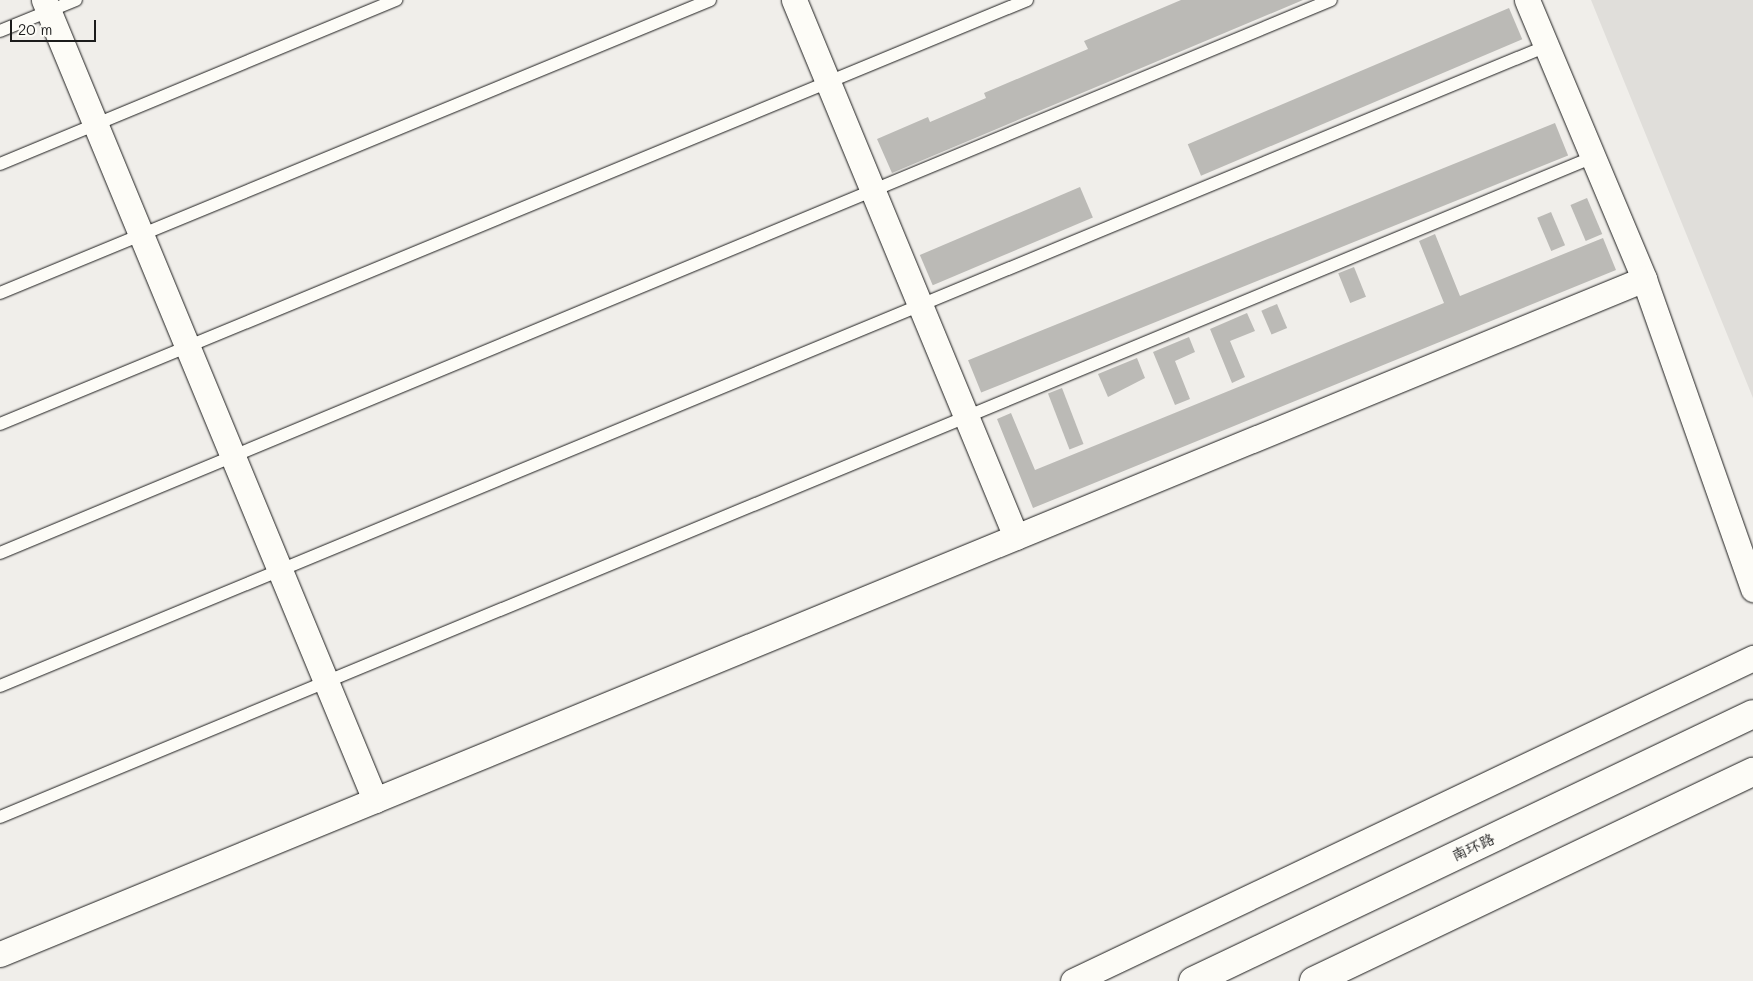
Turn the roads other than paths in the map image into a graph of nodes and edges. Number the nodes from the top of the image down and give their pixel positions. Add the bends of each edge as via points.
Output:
1 (76, 0) edge
2 (396, 0) edge
3 (710, 0) edge
4 (794, 0) edge
5 (1027, 0) edge
6 (1331, 0) edge
7 (1527, 0) edge
8 (46, 6) edge
9 (0, 31) edge
10 (1546, 46) junction
11 (828, 82) junction
12 (95, 124) junction
13 (1593, 158) junction
14 (0, 164) edge
15 (873, 190) junction
16 (141, 234) junction
17 (1644, 279) junction
18 (0, 293) edge
19 (920, 305) junction
20 (187, 347) junction
21 (967, 417) junction
22 (0, 424) edge
23 (233, 456) junction
24 (1016, 537) junction
25 (0, 553) edge
26 (280, 570) junction
27 (1753, 589) edge
28 (1753, 658) edge
29 (326, 682) junction
30 (0, 686) edge
31 (1753, 714) edge
32 (1753, 772) edge
33 (375, 800) junction
34 (0, 817) edge
35 (0, 954) edge
36 (1073, 981) edge
37 (1193, 981) edge
38 (1314, 981) edge

1 - 8 lane
2 - 12 lane
3 - 16 lane
4 - 11 street
5 - 11 lane
6 - 15 lane
7 - 10 street
8 - 9 lane
8 - 12 street
10 - 13 street
10 - 19 lane
11 - 15 street
11 - 20 lane
12 - 14 lane
12 - 16 street
13 - 17 street
13 - 21 lane
15 - 19 street
15 - 23 lane
16 - 18 lane
16 - 20 street
17 - 24 street
17 - 27 street
19 - 21 street
19 - 26 lane
20 - 22 lane
20 - 23 street
21 - 24 street
21 - 29 lane
23 - 25 lane
23 - 26 street
24 - 33 street
26 - 29 street
26 - 30 lane
28 - 36 street
29 - 33 street
29 - 34 lane
31 - 37 main road, 南环路
32 - 38 main road
33 - 35 street

